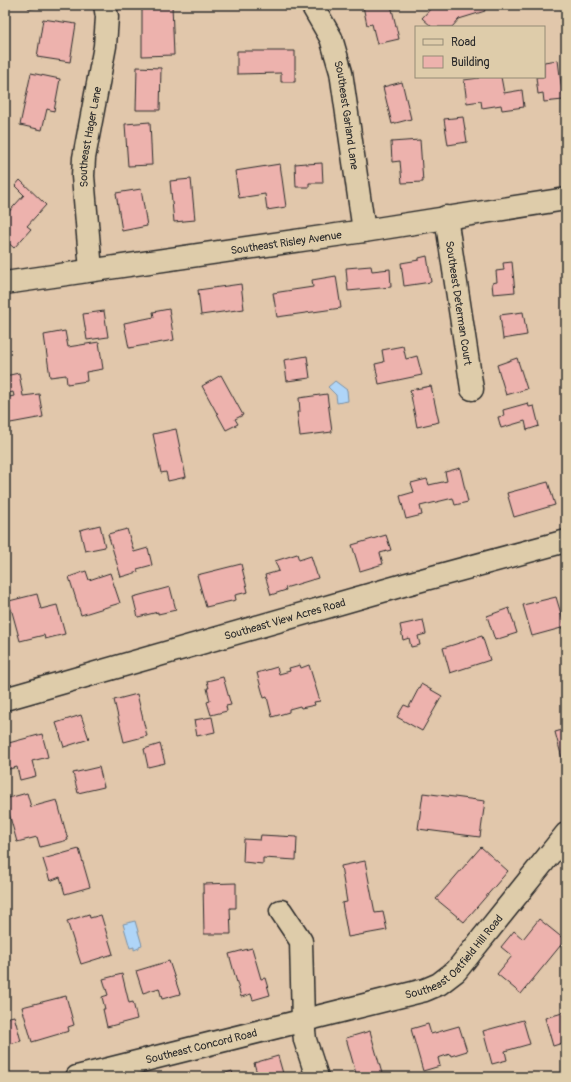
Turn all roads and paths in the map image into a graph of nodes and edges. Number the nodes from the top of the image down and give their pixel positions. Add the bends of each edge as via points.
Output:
1 (105, 5) edge
2 (312, 5) edge
3 (566, 199) edge
4 (446, 217) junction
5 (364, 231) junction
6 (91, 270) junction
7 (5, 283) edge
8 (472, 389) dead end
9 (566, 541) edge
10 (5, 699) edge
11 (566, 834) edge
12 (281, 911) dead end
13 (303, 1021) junction
14 (87, 1076) edge
15 (317, 1077) edge

1 - 6 street, Southeast Hager Lane via 105,46 84,158 83,176
2 - 5 street, Southeast Garland Lane via 332,38 337,55 346,98
3 - 4 street, Southeast Risley Avenue
4 - 5 street, Southeast Risley Avenue
4 - 8 street, Southeast Determan Court
5 - 6 street, Southeast Risley Avenue
6 - 7 street, Southeast Risley Avenue
9 - 10 street, Southeast View Acres Road
11 - 13 street, Southeast Oatfield Hill Road via 456,972 425,990
12 - 13 street via 301,941
13 - 14 street, Southeast Concord Road
13 - 15 street via 305,1040

